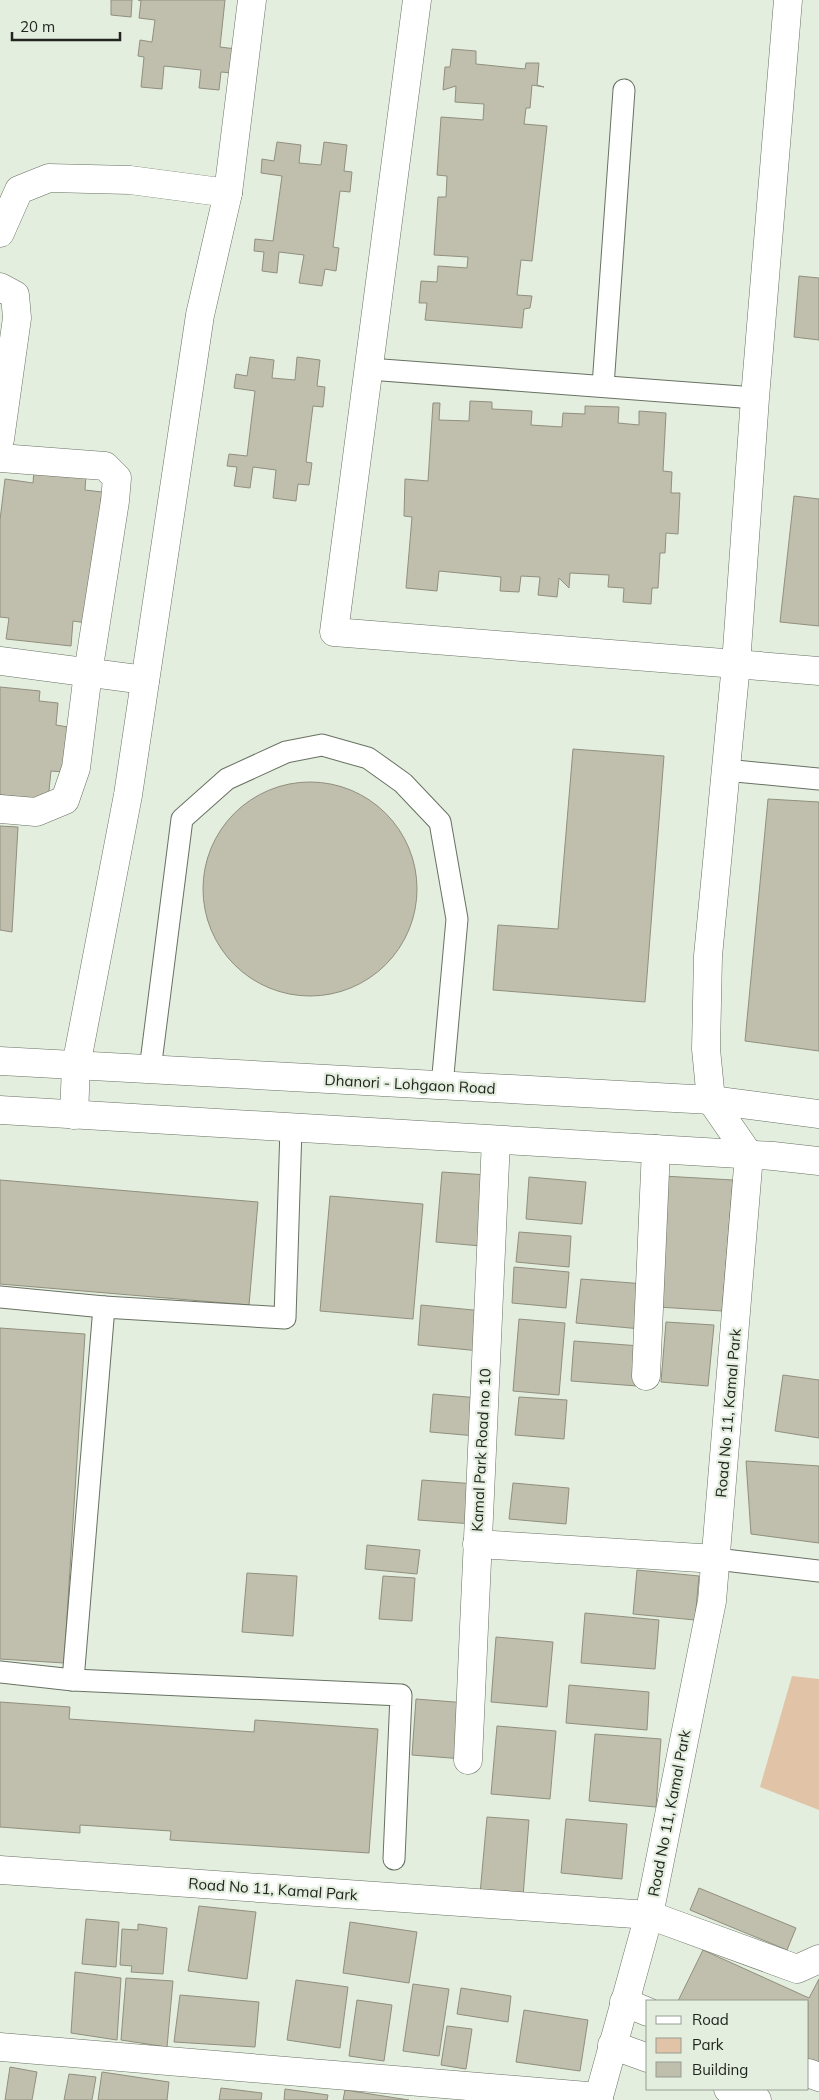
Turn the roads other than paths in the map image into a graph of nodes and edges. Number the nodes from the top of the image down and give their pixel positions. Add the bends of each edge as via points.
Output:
1 (252, 0) edge
2 (417, 0) edge
3 (788, 0) edge
4 (624, 90) dead end
5 (228, 193) junction
6 (0, 232) edge
7 (0, 287) edge
8 (369, 369) junction
9 (604, 386) junction
10 (755, 398) junction
11 (0, 439) edge
12 (0, 458) edge
13 (0, 661) edge
14 (736, 664) junction
15 (819, 671) edge
16 (88, 673) junction
17 (145, 680) junction
18 (725, 770) junction
19 (819, 778) edge
20 (0, 809) edge
21 (0, 1062) edge
22 (76, 1066) junction
23 (150, 1070) junction
24 (442, 1086) junction
25 (711, 1100) junction
26 (0, 1110) edge
27 (819, 1114) edge
28 (74, 1115) junction
29 (291, 1128) junction
30 (496, 1140) junction
31 (656, 1149) junction
32 (749, 1155) junction
33 (819, 1162) edge
34 (0, 1297) edge
35 (104, 1307) junction
36 (646, 1376) dead end
37 (477, 1544) junction
38 (716, 1559) junction
39 (819, 1571) edge
40 (0, 1672) edge
41 (73, 1680) junction
42 (468, 1760) dead end
43 (394, 1859) dead end
44 (0, 1870) edge
45 (649, 1915) junction
46 (819, 1959) edge
47 (636, 2007) edge
48 (612, 2045) junction
49 (0, 2047) edge
50 (646, 2057) edge
51 (731, 2090) edge
52 (599, 2098) edge
53 (757, 2100) edge

1 - 5 street
2 - 8 street
3 - 10 street
4 - 9 lane
5 - 6 street via 130,180 49,178 19,190
5 - 17 street via 200,315
7 - 11 street via 15,294 16,318
8 - 9 lane
8 - 14 street via 334,632
9 - 10 lane
10 - 14 street
12 - 16 street via 105,466 117,478
13 - 16 street
14 - 15 street
14 - 18 street
16 - 17 street
16 - 20 street via 76,768 65,800 36,812
17 - 22 street via 120,837
18 - 19 lane
18 - 25 street via 708,956 706,1049
21 - 22 street, Dhanori - Lohgaon Road
22 - 23 street, Dhanori - Lohgaon Road
22 - 28 street
23 - 24 street, Dhanori - Lohgaon Road
23 - 24 lane via 182,818 227,779 286,752 322,744 368,758 404,783 440,822 457,919
24 - 25 street, Dhanori - Lohgaon Road
25 - 27 street, Dhanori - Lohgaon Road
25 - 32 street
26 - 28 street
28 - 29 street
29 - 30 street
29 - 35 lane via 285,1318
30 - 31 street
30 - 37 street, Kamal Park Road no 10
31 - 32 street
31 - 36 street
32 - 33 street
32 - 38 street, Road No 11, Kamal Park
34 - 35 lane
35 - 41 lane
37 - 38 street
37 - 42 street, Kamal Park Road no 10
38 - 39 lane
38 - 45 street, Road No 11, Kamal Park via 712,1601
40 - 41 lane
41 - 43 lane via 401,1695
44 - 45 street, Road No 11, Kamal Park
45 - 46 street via 798,1968
45 - 47 street
47 - 48 street
48 - 50 street
48 - 52 street
49 - 52 street
51 - 53 street

